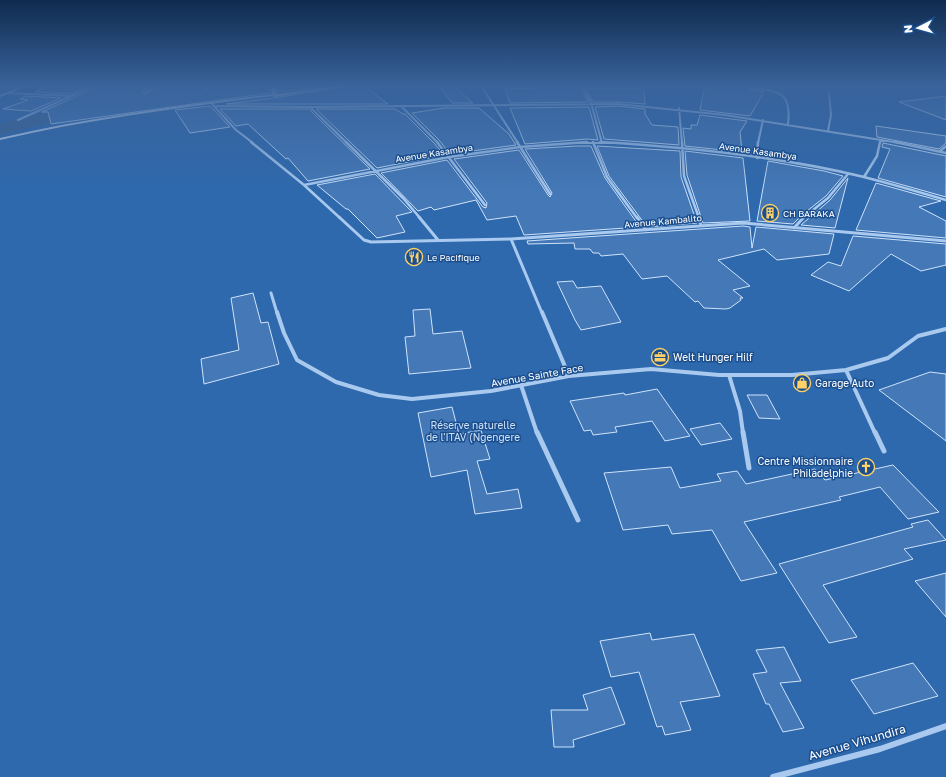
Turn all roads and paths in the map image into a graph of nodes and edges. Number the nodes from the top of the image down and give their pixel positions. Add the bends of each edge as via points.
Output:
1 (99, 120) edge
2 (227, 120) edge
3 (324, 120) edge
4 (414, 120) edge
5 (504, 120) edge
6 (596, 120) edge
7 (680, 120) edge
8 (763, 120) edge
9 (765, 120) edge
10 (788, 120) edge
11 (829, 120) edge
12 (788, 124) junction
13 (828, 131) junction
14 (0, 139) edge
15 (881, 140) junction
16 (593, 142) junction
17 (602, 143) junction
18 (946, 146) edge
19 (520, 147) junction
20 (682, 147) junction
21 (940, 151) junction
22 (946, 153) edge
23 (449, 157) junction
24 (757, 158) junction
25 (375, 170) junction
26 (848, 174) junction
27 (864, 177) junction
28 (304, 185) junction
29 (550, 194) dead end
30 (946, 200) edge
31 (485, 205) dead end
32 (701, 225) junction
33 (794, 228) junction
34 (646, 230) junction
35 (511, 239) junction
36 (438, 240) junction
37 (946, 241) edge
38 (271, 293) dead end
39 (946, 329) edge
40 (846, 370) junction
41 (729, 375) junction
42 (568, 376) junction
43 (521, 385) junction
44 (884, 451) dead end
45 (749, 468) dead end
46 (578, 520) dead end
47 (946, 726) edge
48 (773, 777) edge

1 - 14 street
2 - 28 street, Avenue Kambalito
3 - 25 street
4 - 23 street
5 - 19 street
6 - 17 street
7 - 20 street
8 - 24 street
9 - 12 street
10 - 12 street
11 - 13 street
12 - 13 street
13 - 15 street
15 - 21 street
15 - 27 street via 877,156
16 - 17 street, Avenue Kasambya
16 - 19 street, Avenue Kasambya
16 - 34 street via 607,177
17 - 20 street, Avenue Kasambya
18 - 21 street
19 - 23 street, Avenue Kasambya
19 - 29 street
20 - 24 street, Avenue Kasambya
20 - 32 street via 686,185
21 - 22 street
23 - 25 street, Avenue Kasambya
23 - 31 street
24 - 26 street, Avenue Kasambya
25 - 28 street, Avenue Kasambya
25 - 36 street via 403,198
26 - 27 street, Avenue Kasambya
26 - 33 street via 828,198 802,218
27 - 30 street, Avenue Kasambya
28 - 36 street, Avenue Kambalito via 364,240 380,243
32 - 33 street, Avenue Kambalito via 742,223
32 - 34 street, Avenue Kambalito
33 - 37 street, Avenue Kambalito
34 - 35 street, Avenue Kambalito
35 - 36 street, Avenue Kambalito
35 - 42 street
38 - 43 street, Avenue Sainte Face via 284,333 297,360 336,382 379,395 412,399 491,391
39 - 40 street, Avenue Sainte Face via 918,336 888,358
40 - 41 street, Avenue Sainte Face via 792,375
40 - 44 street
41 - 42 street, Avenue Sainte Face via 651,369
41 - 45 street via 740,411
42 - 43 street, Avenue Sainte Face
43 - 46 street via 536,428
47 - 48 street, Avenue Vihundira via 880,749

